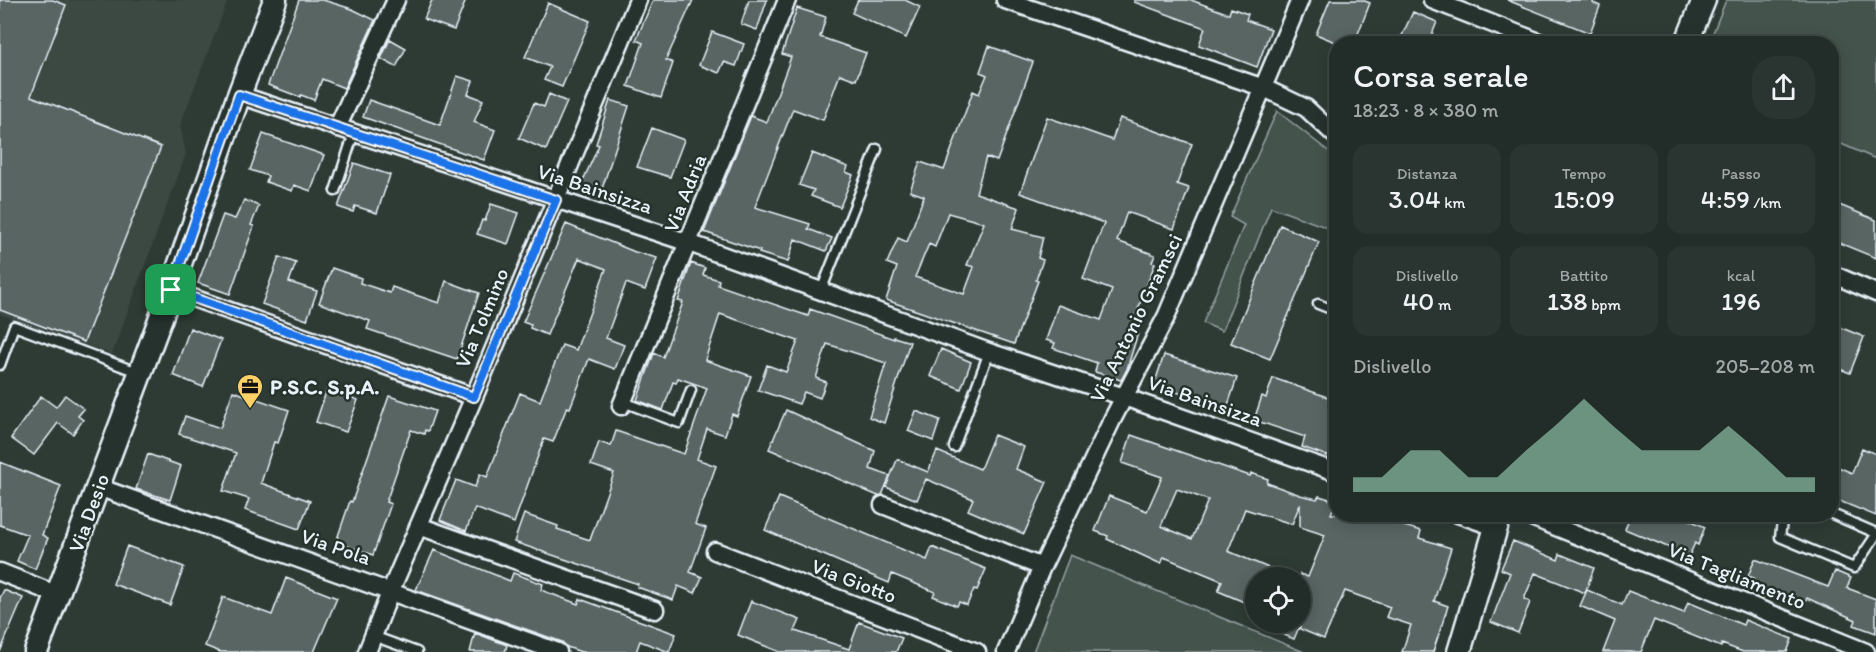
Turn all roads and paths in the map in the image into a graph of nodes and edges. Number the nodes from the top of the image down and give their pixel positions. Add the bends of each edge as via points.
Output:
1 (275, 0) edge
2 (396, 0) edge
3 (638, 0) edge
4 (787, 0) edge
5 (1005, 0) edge
6 (1300, 0) edge
7 (1432, 0) edge
8 (1704, 0) edge
9 (1524, 36) edge
10 (1689, 36) edge
11 (1264, 88) junction
12 (239, 95) junction
13 (337, 128) junction
14 (1329, 129) edge
15 (354, 134) junction
16 (877, 149) dead end
17 (335, 191) dead end
18 (556, 200) junction
19 (689, 243) junction
20 (1839, 277) edge
21 (171, 290) junction
22 (821, 291) junction
23 (1876, 293) edge
24 (1318, 304) dead end
25 (1329, 308) edge
26 (989, 352) junction
27 (0, 365) edge
28 (140, 373) junction
29 (692, 390) dead end
30 (474, 397) junction
31 (1124, 397) junction
32 (622, 404) joint
33 (954, 447) dead end
34 (1329, 470) edge
35 (98, 487) junction
36 (883, 505) dead end
37 (1839, 517) edge
38 (1498, 522) edge
39 (1544, 522) edge
40 (1782, 522) edge
41 (419, 526) junction
42 (1876, 534) edge
43 (715, 551) dead end
44 (1042, 567) junction
45 (0, 572) edge
46 (391, 590) junction
47 (58, 595) junction
48 (655, 610) dead end
49 (373, 636) junction
50 (36, 652) edge
51 (367, 652) edge
52 (417, 652) edge
53 (558, 652) edge
54 (978, 652) edge
55 (1006, 652) edge
56 (1459, 652) edge
57 (1866, 652) edge

1 - 12 street, Via Desio
2 - 13 street
3 - 18 street, Via Tolmino
4 - 19 street, Via Adria
5 - 11 street
6 - 11 street, Via Antonio Gramsci
7 - 9 street
8 - 10 street
11 - 14 street via 1306,108
11 - 31 street, Via Antonio Gramsci via 1166,317
12 - 13 street, Via Bainsizza
12 - 21 street, Via Desio
13 - 15 street, Via Bainsizza
15 - 17 lane
15 - 18 street, Via Bainsizza
16 - 22 lane
18 - 19 street, Via Bainsizza
18 - 30 street, Via Tolmino
19 - 22 street, Via Bainsizza
19 - 32 street, Via Adria
20 - 23 street
21 - 28 street, Via Desio
21 - 30 street
22 - 26 street, Via Bainsizza
24 - 25 lane
26 - 31 street, Via Bainsizza
26 - 33 lane
27 - 28 lane via 14,326
28 - 35 street, Via Desio
29 - 32 lane, Via Adria via 679,423
30 - 41 street, Via Tolmino
31 - 34 street, Via Bainsizza
31 - 44 street, Via Antonio Gramsci
35 - 46 street, Via Pola
35 - 47 street, Via Desio
36 - 44 street
37 - 42 lane
38 - 56 street
39 - 57 street, Via Tagliamento
40 - 42 lane via 1780,537 1854,568
41 - 46 street, Via Tolmino
41 - 48 street
43 - 54 street, Via Giotto
44 - 55 street, Via Antonio Gramsci
45 - 47 street
46 - 49 street, Via Tolmino
46 - 53 street, Via Pola
47 - 50 street, Via Desio
49 - 51 street, Via Tolmino
49 - 52 lane

